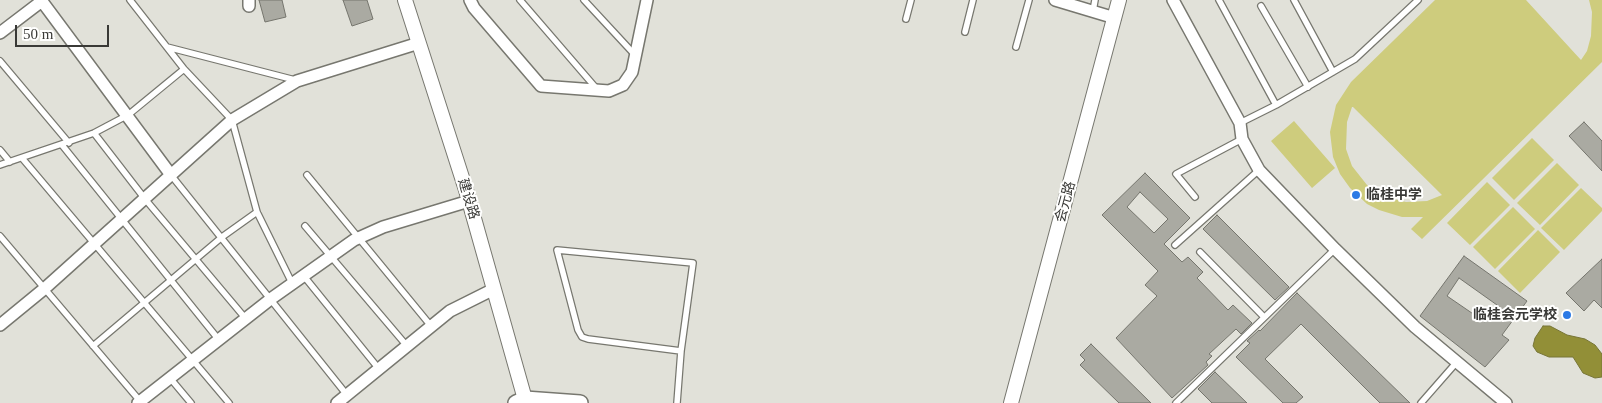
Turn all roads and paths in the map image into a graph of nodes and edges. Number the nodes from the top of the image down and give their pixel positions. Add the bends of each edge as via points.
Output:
1 (130, 0) edge
2 (405, 0) edge
3 (470, 0) edge
4 (520, 0) edge
5 (584, 0) edge
6 (911, 0) edge
7 (973, 0) edge
8 (1029, 0) edge
9 (1055, 0) edge
10 (1119, 0) edge
11 (1173, 0) edge
12 (1219, 0) edge
13 (1294, 0) edge
14 (1418, 0) edge
15 (42, 1) edge
16 (645, 1) edge
17 (1094, 5) edge
18 (1261, 6) dead end
19 (1115, 18) junction
20 (906, 19) dead end
21 (965, 32) dead end
22 (0, 34) edge
23 (419, 43) junction
24 (167, 47) junction
25 (1016, 48) dead end
26 (635, 55) junction
27 (0, 62) edge
28 (184, 69) junction
29 (1333, 72) junction
30 (297, 81) junction
31 (1308, 87) junction
32 (596, 88) junction
33 (1276, 105) junction
34 (128, 115) junction
35 (232, 120) junction
36 (1240, 123) junction
37 (94, 133) junction
38 (1242, 139) junction
39 (70, 143) junction
40 (62, 145) junction
41 (0, 150) edge
42 (22, 158) junction
43 (10, 162) junction
44 (0, 165) edge
45 (1259, 170) junction
46 (172, 175) junction
47 (307, 175) dead end
48 (1195, 197) dead end
49 (145, 199) junction
50 (469, 201) junction
51 (257, 212) junction
52 (121, 221) junction
53 (305, 226) dead end
54 (0, 236) edge
55 (222, 238) junction
56 (358, 238) junction
57 (94, 245) junction
58 (1175, 245) dead end
59 (1335, 250) junction
60 (1200, 252) dead end
61 (330, 257) junction
62 (195, 260) junction
63 (303, 275) junction
64 (170, 282) junction
65 (292, 283) junction
66 (44, 289) junction
67 (494, 289) junction
68 (272, 298) junction
69 (145, 302) junction
70 (1264, 317) junction
71 (246, 319) junction
72 (0, 325) edge
73 (431, 326) junction
74 (219, 340) junction
75 (93, 346) junction
76 (407, 346) junction
77 (681, 351) junction
78 (194, 360) junction
79 (1456, 363) junction
80 (379, 369) junction
81 (170, 378) junction
82 (347, 395) junction
83 (140, 402) edge
84 (522, 402) edge
85 (191, 403) edge
86 (229, 403) edge
87 (337, 403) edge
88 (580, 403) edge
89 (677, 403) edge
90 (1012, 403) edge
91 (1176, 403) edge
92 (1421, 403) edge
93 (1506, 403) edge

1 - 24 lane
2 - 23 street, 建设路
3 - 32 street via 541,86
4 - 32 lane
5 - 26 lane
6 - 20 lane
7 - 21 lane
8 - 25 lane
9 - 17 street
10 - 19 street, 会元路
11 - 36 street
12 - 33 lane
13 - 29 lane
14 - 29 lane via 1369,48
15 - 22 street
15 - 34 street
16 - 26 street
17 - 19 street
18 - 31 lane
19 - 90 street, 会元路
23 - 30 street
23 - 50 street, 建设路
24 - 28 lane
24 - 30 lane
26 - 32 street via 632,72 623,85 614,90
27 - 39 lane
28 - 34 lane
28 - 35 lane
29 - 31 lane
30 - 35 street
31 - 33 lane
33 - 36 lane
34 - 37 lane
34 - 46 street
35 - 46 street
35 - 51 lane
36 - 38 street
37 - 39 lane
37 - 49 lane
38 - 45 street
38 - 48 lane via 1176,174
39 - 40 lane
40 - 42 lane
40 - 52 lane
41 - 43 lane
42 - 43 lane
42 - 57 lane
43 - 44 lane
45 - 58 lane
45 - 59 street
46 - 49 street
46 - 55 lane
47 - 56 lane
49 - 52 street
49 - 62 lane
50 - 56 street via 383,226
50 - 67 street, 建设路
51 - 55 lane
51 - 65 lane
52 - 57 street
52 - 64 lane
53 - 61 lane
54 - 66 lane
55 - 62 lane
55 - 68 lane
56 - 61 street
56 - 73 lane
57 - 66 street
57 - 69 lane
59 - 70 lane
59 - 79 street
60 - 70 lane
61 - 63 street
61 - 76 lane
62 - 64 lane
62 - 71 lane
63 - 65 street
63 - 80 lane
64 - 69 lane
64 - 74 lane
65 - 68 street
66 - 72 street
66 - 75 lane
67 - 73 street via 450,311
67 - 84 street, 建设路
68 - 71 street
68 - 82 lane
69 - 75 lane
69 - 78 lane
70 - 91 lane
71 - 74 street
73 - 76 street
74 - 78 street
75 - 83 lane
76 - 80 street
77 - 77 lane via 582,337 557,250 693,263
77 - 89 lane
78 - 81 street
78 - 86 lane
79 - 92 lane
79 - 93 street
80 - 82 street
81 - 83 street
81 - 85 lane
82 - 87 street
84 - 88 main road

